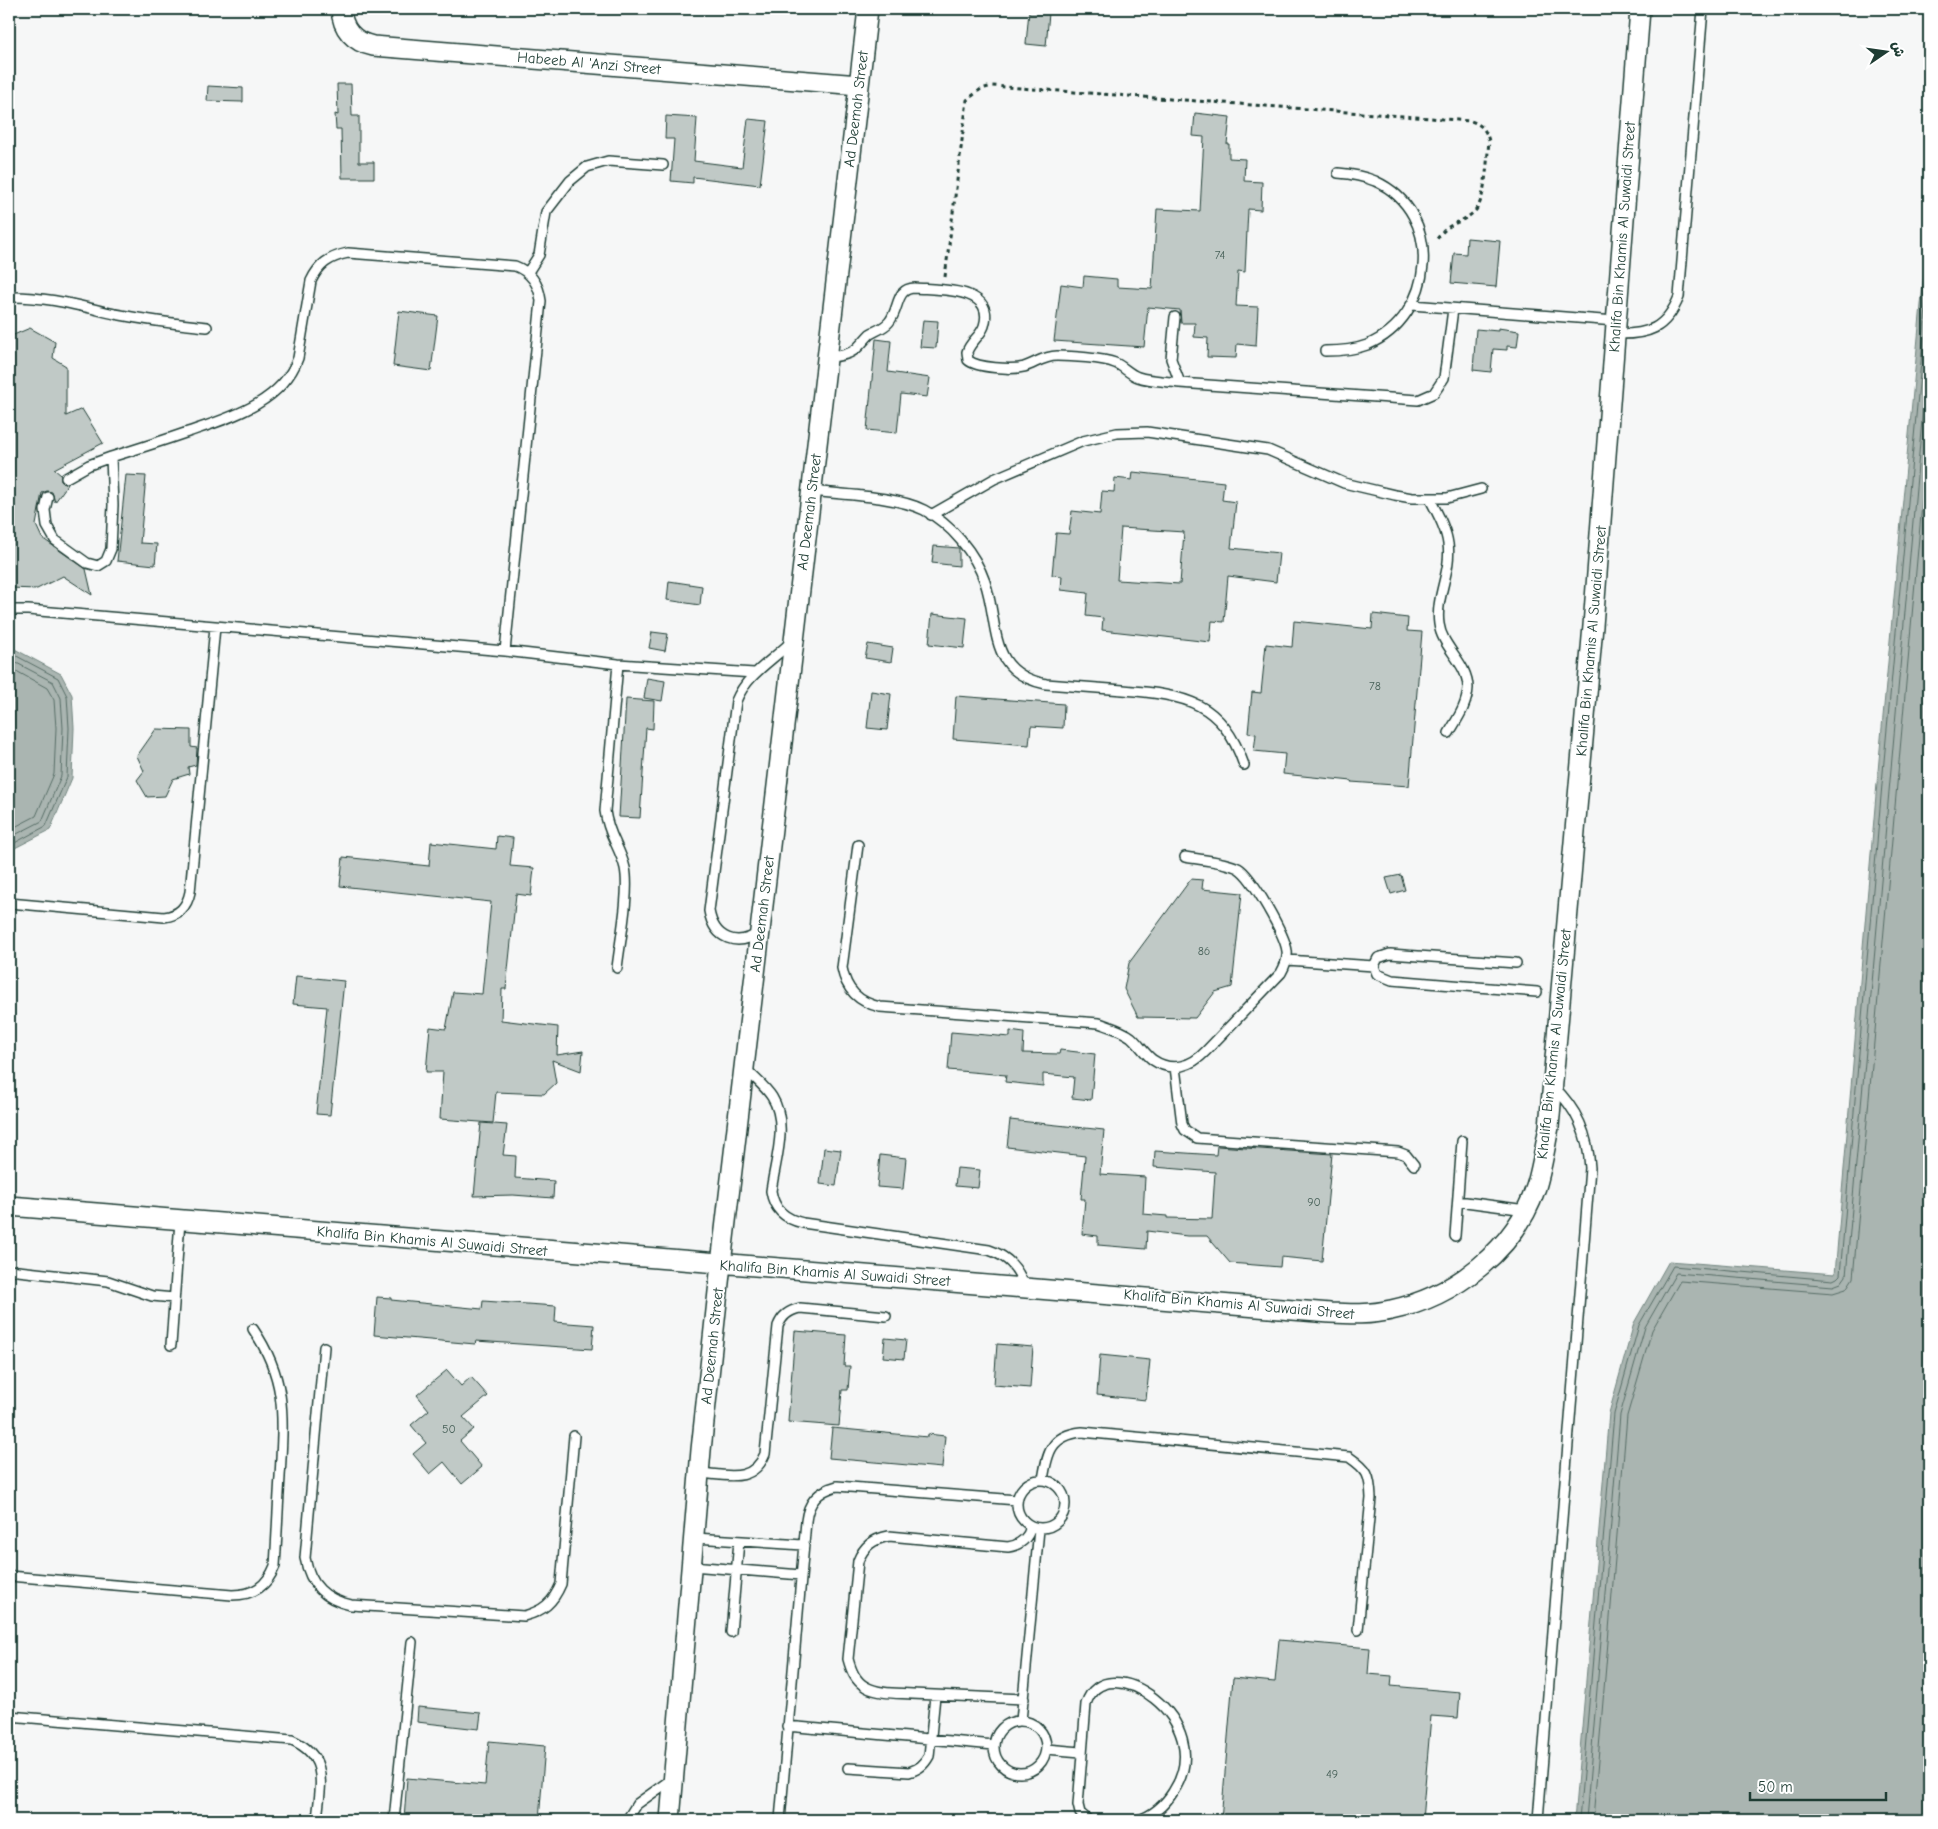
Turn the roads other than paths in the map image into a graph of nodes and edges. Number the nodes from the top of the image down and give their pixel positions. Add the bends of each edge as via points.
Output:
1 (341, 9) edge
2 (868, 9) edge
3 (1640, 9) edge
4 (1703, 9) edge
5 (859, 85) junction
6 (663, 165) dead end
7 (1338, 173) dead end
8 (528, 272) junction
9 (9, 297) edge
10 (1412, 305) junction
11 (1453, 309) junction
12 (1175, 317) dead end
13 (207, 327) dead end
14 (1615, 327) junction
15 (1326, 351) dead end
16 (827, 358) junction
17 (1180, 383) junction
18 (111, 457) junction
19 (66, 478) dead end
20 (1481, 489) dead end
21 (811, 492) junction
22 (48, 497) dead end
23 (1430, 499) junction
24 (931, 515) junction
25 (9, 610) edge
26 (215, 627) junction
27 (794, 639) junction
28 (505, 651) junction
29 (618, 664) junction
30 (754, 673) junction
31 (1449, 733) dead end
32 (1244, 765) dead end
33 (858, 845) dead end
34 (1185, 857) dead end
35 (9, 903) edge
36 (760, 932) junction
37 (1287, 960) junction
38 (1516, 963) dead end
39 (1374, 966) junction
40 (618, 968) dead end
41 (1537, 992) dead end
42 (744, 1067) junction
43 (1175, 1067) junction
44 (1553, 1086) junction
45 (1462, 1141) dead end
46 (1414, 1165) dead end
47 (1458, 1201) junction
48 (9, 1206) edge
49 (1526, 1210) junction
50 (180, 1221) junction
51 (1455, 1236) dead end
52 (721, 1264) junction
53 (9, 1270) edge
54 (1024, 1286) junction
55 (174, 1298) junction
56 (886, 1316) dead end
57 (253, 1329) dead end
58 (171, 1345) dead end
59 (324, 1347) dead end
60 (574, 1436) dead end
61 (700, 1473) junction
62 (1043, 1480) junction
63 (1017, 1500) junction
64 (1035, 1528) junction
65 (695, 1538) junction
66 (739, 1541) junction
67 (803, 1545) junction
68 (692, 1566) junction
69 (736, 1569) junction
70 (800, 1575) junction
71 (9, 1576) edge
72 (1358, 1630) dead end
73 (731, 1632) dead end
74 (412, 1642) dead end
75 (935, 1696) junction
76 (1024, 1699) junction
77 (9, 1716) edge
78 (1021, 1721) junction
79 (787, 1726) junction
80 (932, 1738) junction
81 (994, 1744) junction
82 (1046, 1749) junction
83 (1081, 1752) junction
84 (848, 1768) dead end
85 (674, 1777) junction
86 (317, 1820) edge
87 (394, 1820) edge
88 (627, 1820) edge
89 (670, 1820) edge
90 (780, 1820) edge
91 (1088, 1820) edge
92 (1138, 1820) edge
93 (1538, 1820) edge

1 - 5 street, Habeeb Al 'Anzi Street via 350,34 356,40 373,46
2 - 5 street, Ad Deemah Street
3 - 14 street, Khalifa Bin Khamis Al Suwaidi Street
4 - 14 lane via 1680,297 1670,315 1655,328 1642,333
5 - 16 street, Ad Deemah Street
6 - 8 lane via 608,160 587,167 570,181 546,212 539,255
7 - 10 lane via 1376,181 1406,205 1416,222 1424,260
8 - 18 lane via 508,265 348,253 336,256 325,261 311,281 298,358 282,385 235,415
8 - 28 lane via 538,285 541,301
9 - 13 lane via 34,298 144,319
10 - 11 lane
10 - 15 lane via 1400,322 1372,342 1346,350
11 - 14 lane
11 - 17 lane via 1444,378 1434,393 1424,398 1411,400
12 - 17 lane via 1171,359
14 - 44 street, Khalifa Bin Khamis Al Suwaidi Street
16 - 17 lane via 852,352 869,335 887,324 905,290 944,290 974,296 983,306 984,325 967,352 968,360 974,364 1015,368 1044,358 1064,356 1109,361 1141,378
16 - 21 street, Ad Deemah Street
18 - 19 lane
18 - 22 lane via 111,549 106,561 98,566 87,563 55,540 47,526 45,510
20 - 23 lane
21 - 24 lane via 902,502
21 - 27 street, Ad Deemah Street
23 - 24 lane via 1344,483 1268,450 1147,432 1117,433 1083,441 994,479
23 - 31 lane via 1445,530 1448,546 1439,624 1444,640 1466,674 1468,686 1464,708
24 - 32 lane via 943,522 972,556 985,581 1000,650 1018,674 1046,684 1163,694 1190,701 1209,711 1225,726 1237,744
25 - 26 lane
26 - 28 lane
26 - 35 lane via 190,892 186,904 177,914 164,917
27 - 30 lane
27 - 36 street, Ad Deemah Street
28 - 29 lane
29 - 30 lane
29 - 40 lane via 605,811 608,831 625,870
30 - 36 lane via 741,689 733,714 709,911 716,930 732,940 752,938
33 - 43 lane via 842,968 844,979 858,999 880,1007 1099,1024 1131,1037 1153,1060
34 - 37 lane via 1232,866 1246,874 1258,890 1283,940
36 - 42 street, Ad Deemah Street
37 - 39 lane
37 - 43 lane via 1281,973 1198,1060
38 - 39 lane via 1390,954 1378,958
39 - 41 lane via 1377,974 1392,980
42 - 52 street, Ad Deemah Street
42 - 54 lane via 772,1096 780,1117 771,1191 780,1213 803,1223 988,1250 1008,1259 1021,1276
43 - 46 lane via 1182,1124 1197,1138 1398,1152 1406,1155
44 - 49 street, Khalifa Bin Khamis Al Suwaidi Street via 1543,1162
44 - 93 lane via 1573,1109 1580,1123 1586,1137 1590,1168
45 - 47 lane
47 - 49 lane
47 - 51 lane
48 - 50 street, Khalifa Bin Khamis Al Suwaidi Street
49 - 54 street, Khalifa Bin Khamis Al Suwaidi Street via 1516,1227 1472,1273 1447,1290 1390,1310 1330,1313
50 - 52 street, Khalifa Bin Khamis Al Suwaidi Street
50 - 55 lane
52 - 54 street, Khalifa Bin Khamis Al Suwaidi Street
52 - 61 street, Ad Deemah Street
53 - 55 lane via 108,1281 152,1296
55 - 58 lane
56 - 61 lane via 800,1308 788,1312 778,1326 762,1461 745,1475
57 - 71 lane via 273,1363 282,1417 275,1566 264,1585 254,1592 232,1595
59 - 60 lane via 305,1558 307,1570 319,1590 340,1603 524,1616 548,1606 561,1584
61 - 65 street, Ad Deemah Street
62 - 63 lane via 1029,1483
62 - 64 lane via 1057,1486 1065,1498 1064,1513 1054,1525
62 - 72 lane via 1050,1449 1061,1437 1082,1432 1349,1457 1364,1467 1371,1498
63 - 64 lane via 1020,1516
63 - 67 lane via 837,1486 823,1491 811,1502
64 - 75 lane via 1015,1546 889,1536 873,1541 861,1553 856,1569 848,1659 850,1669 856,1679 874,1690
64 - 76 lane
65 - 66 lane
65 - 68 street, Ad Deemah Street
66 - 67 lane
66 - 69 lane
67 - 70 lane
68 - 69 lane
68 - 85 street, Ad Deemah Street
69 - 70 lane
69 - 73 lane
70 - 79 lane
74 - 87 lane
75 - 76 lane
75 - 80 lane
76 - 78 lane
77 - 86 lane via 292,1740 302,1744 318,1762
78 - 81 lane via 1003,1727
78 - 82 lane via 1029,1722 1042,1733
79 - 80 lane
79 - 90 lane
80 - 81 lane
80 - 84 lane via 929,1756 918,1770
81 - 82 lane via 999,1762 1005,1768 1022,1773 1039,1765
82 - 83 lane
83 - 91 lane via 1078,1805 1080,1813
83 - 92 lane via 1086,1704 1091,1693 1100,1686 1130,1685 1165,1707 1182,1736 1183,1769 1169,1799 1156,1811
85 - 88 lane via 638,1804
85 - 89 street, Ad Deemah Street

